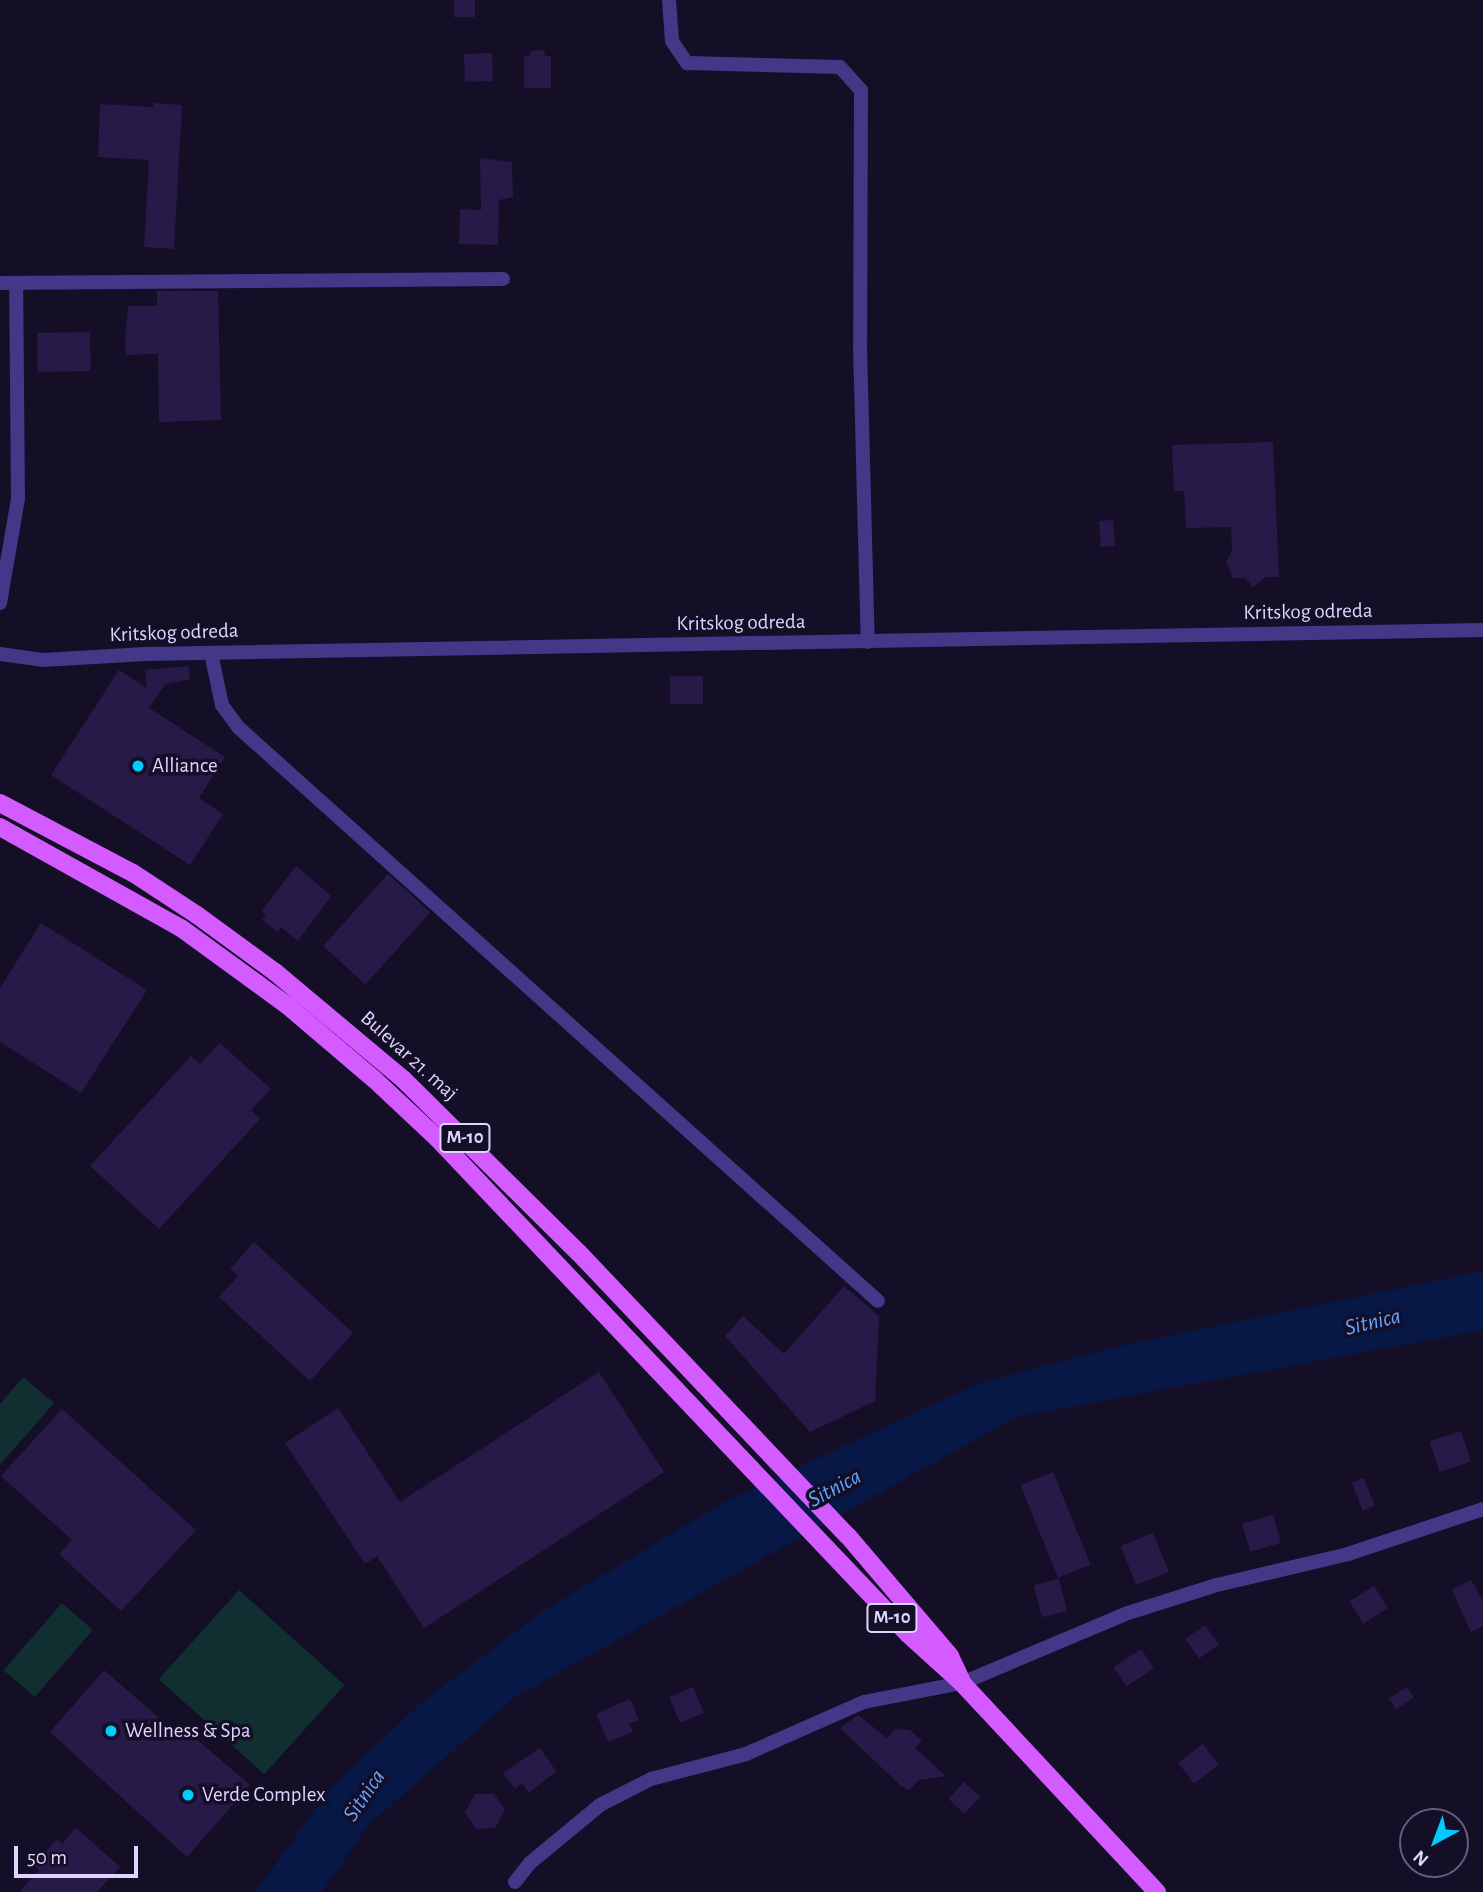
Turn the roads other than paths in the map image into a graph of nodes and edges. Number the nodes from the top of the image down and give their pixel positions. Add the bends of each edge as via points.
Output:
1 (669, 0) edge
2 (503, 279) dead end
3 (0, 283) edge
4 (16, 283) junction
5 (0, 603) edge
6 (1483, 630) edge
7 (868, 642) junction
8 (211, 653) junction
9 (0, 654) edge
10 (0, 803) edge
11 (0, 827) edge
12 (878, 1301) dead end
13 (1483, 1509) edge
14 (962, 1683) junction
15 (515, 1882) dead end
16 (1157, 1892) edge

1 - 7 street via 672,41 687,62 840,67 861,90 860,346
2 - 4 street
3 - 4 street
4 - 5 street via 18,499
6 - 7 street, Kritskog odreda
7 - 8 street, Kritskog odreda
8 - 9 street, Kritskog odreda via 43,660
8 - 12 street via 222,705 239,728
10 - 14 main road, Bulevar 21. maj / M-10 via 133,873 224,934 332,1017 461,1135 848,1536 950,1656
11 - 14 main road, Bulevar 21. maj / M-10 via 181,928 315,1028 437,1138 936,1663
13 - 14 street via 1348,1554 1217,1585 1128,1613
14 - 15 street via 864,1702 746,1754 626,1790 563,1833
14 - 16 main road, M-10

